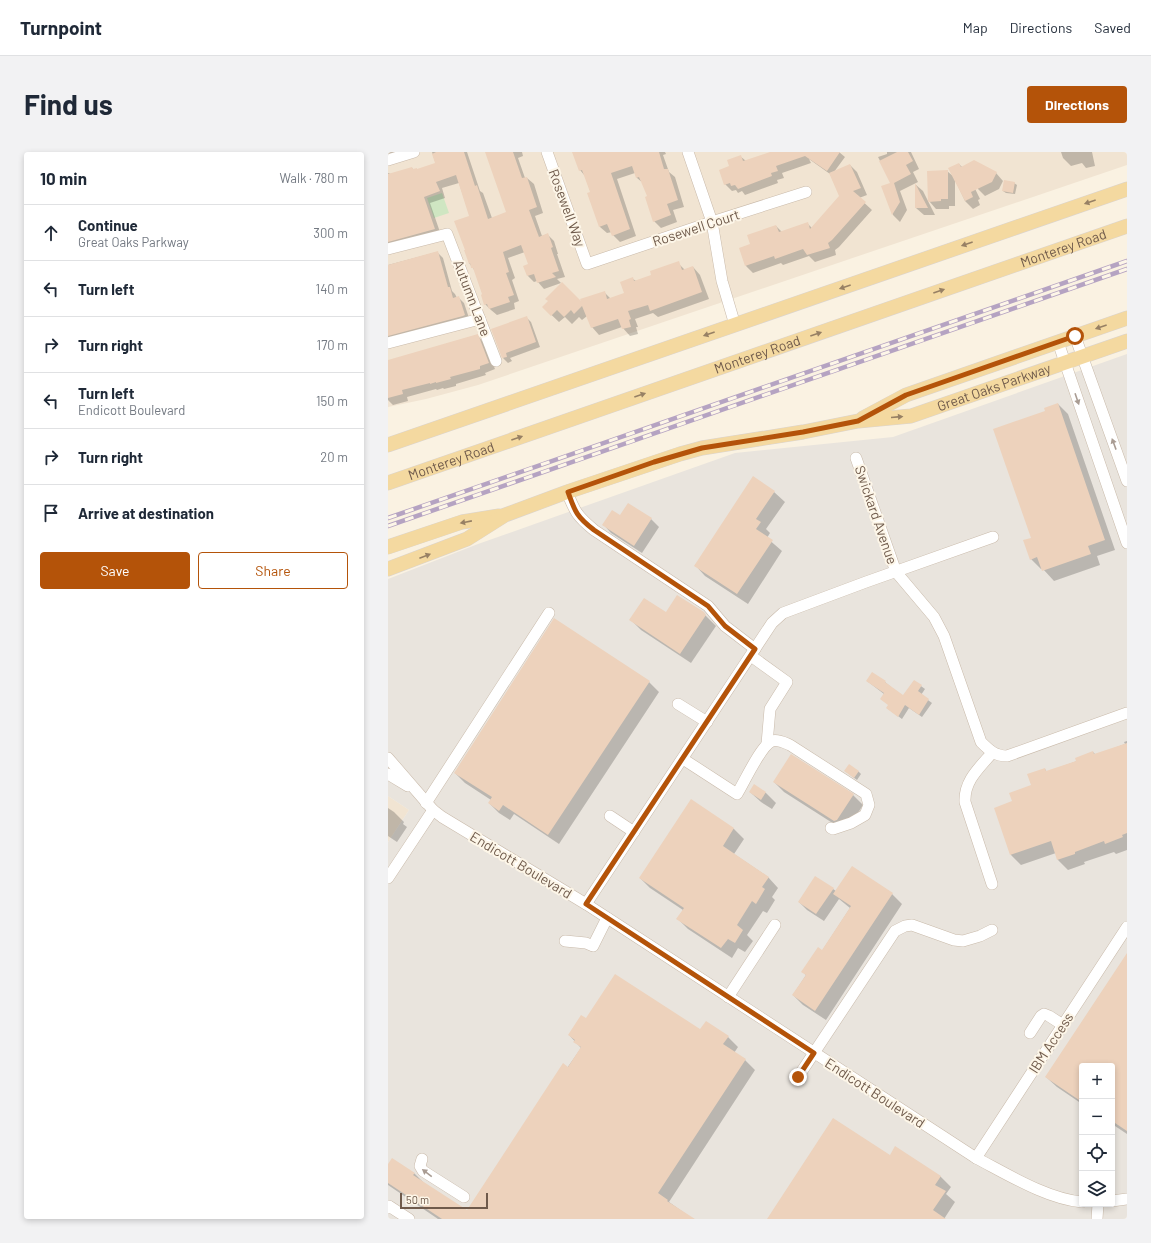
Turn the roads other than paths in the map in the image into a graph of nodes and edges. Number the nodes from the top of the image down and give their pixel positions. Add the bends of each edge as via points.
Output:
1 (414, 152) edge
2 (547, 152) edge
3 (688, 152) edge
4 (388, 160) edge
5 (1127, 189) edge
6 (806, 192) dead end
7 (712, 222) junction
8 (1127, 226) edge
9 (388, 249) edge
10 (587, 264) joint
11 (1127, 318) edge
12 (480, 319) junction
13 (735, 325) junction
14 (1075, 336) junction
15 (1127, 341) edge
16 (1058, 342) junction
17 (388, 343) edge
18 (1082, 356) junction
19 (496, 361) dead end
20 (1064, 362) junction
21 (858, 421) junction
22 (388, 445) edge
23 (856, 458) dead end
24 (1127, 480) edge
25 (388, 482) edge
26 (568, 492) junction
27 (505, 515) junction
28 (992, 537) dead end
29 (1127, 543) edge
30 (388, 548) edge
31 (388, 569) edge
32 (896, 572) junction
33 (549, 613) dead end
34 (753, 652) junction
35 (678, 704) dead end
36 (1127, 713) edge
37 (707, 722) junction
38 (767, 744) junction
39 (992, 753) junction
40 (388, 758) edge
41 (683, 759) junction
42 (388, 774) edge
43 (417, 792) junction
44 (430, 807) junction
45 (610, 816) dead end
46 (831, 828) dead end
47 (634, 832) junction
48 (388, 878) edge
49 (992, 884) dead end
50 (586, 904) junction
51 (607, 918) junction
52 (775, 925) dead end
53 (1127, 927) edge
54 (992, 930) dead end
55 (565, 941) dead end
56 (728, 997) junction
57 (1063, 1025) junction
58 (1030, 1033) dead end
59 (814, 1053) junction
60 (798, 1077) dead end
61 (976, 1158) junction
62 (422, 1160) dead end
63 (464, 1197) dead end
64 (1127, 1199) edge
65 (1115, 1201) edge
66 (1079, 1202) edge
67 (389, 1207) edge
68 (1098, 1207) edge
69 (409, 1219) edge
70 (1097, 1219) edge

1 - 4 street
2 - 10 street, Rosewell Way
3 - 7 street
5 -> 13 main road
6 - 7 street, Rosewell Court
7 - 10 street, Rosewell Court
7 - 13 street via 722,281
25 -> 8 main road, Monterey Road
9 - 12 street, Autumn Lane via 447,234
11 -> 14 main road, Great Oaks Parkway
12 - 17 street
12 - 19 street, Autumn Lane
13 -> 22 main road
14 - 16 main road, Great Oaks Parkway
14 - 18 street
15 - 18 main road, Great Oaks Parkway
16 - 20 street
16 - 21 main road, Great Oaks Parkway via 906,395
18 - 20 main road, Great Oaks Parkway
24 -> 18 street
21 -> 20 main road, Great Oaks Parkway via 911,416
20 -> 29 street
21 - 26 main road, Great Oaks Parkway via 702,448
23 - 32 street, Swickard Avenue
26 - 27 main road, Great Oaks Parkway
26 - 34 street via 581,520 708,606
27 -> 30 main road, Great Oaks Parkway via 462,522
31 -> 27 main road, Great Oaks Parkway via 467,539
28 - 32 street
32 - 34 street via 783,613 772,623
32 - 39 street via 934,617 944,636 981,742
33 - 44 street
34 - 37 street
34 - 38 street via 787,682 770,710
35 - 37 street
36 - 39 street via 1007,756
37 - 41 street
38 - 41 street via 737,794
38 - 46 street via 778,740 790,745 866,794 869,805 865,815 851,823
39 - 49 street via 972,776 965,794 965,802
40 - 43 street, Endicott Boulevard
41 - 47 street
42 - 43 street, Endicott Boulevard
43 - 44 street, Endicott Boulevard
44 - 48 street
44 - 50 street, Endicott Boulevard via 442,818
45 - 47 street
47 - 50 street
50 - 51 street, Endicott Boulevard
51 - 55 street via 593,946
51 - 56 street, Endicott Boulevard
52 - 56 street
53 - 57 street, IBM Access
54 - 59 street via 963,941 912,925 895,931
56 - 59 street, Endicott Boulevard
57 - 58 street via 1044,1014
57 - 61 street, IBM Access
59 - 60 street
59 - 61 street, Endicott Boulevard
61 - 66 street, Endicott Boulevard via 1043,1192
63 -> 62 street via 423,1171 420,1166
64 - 65 street
67 - 69 street
68 - 70 street

